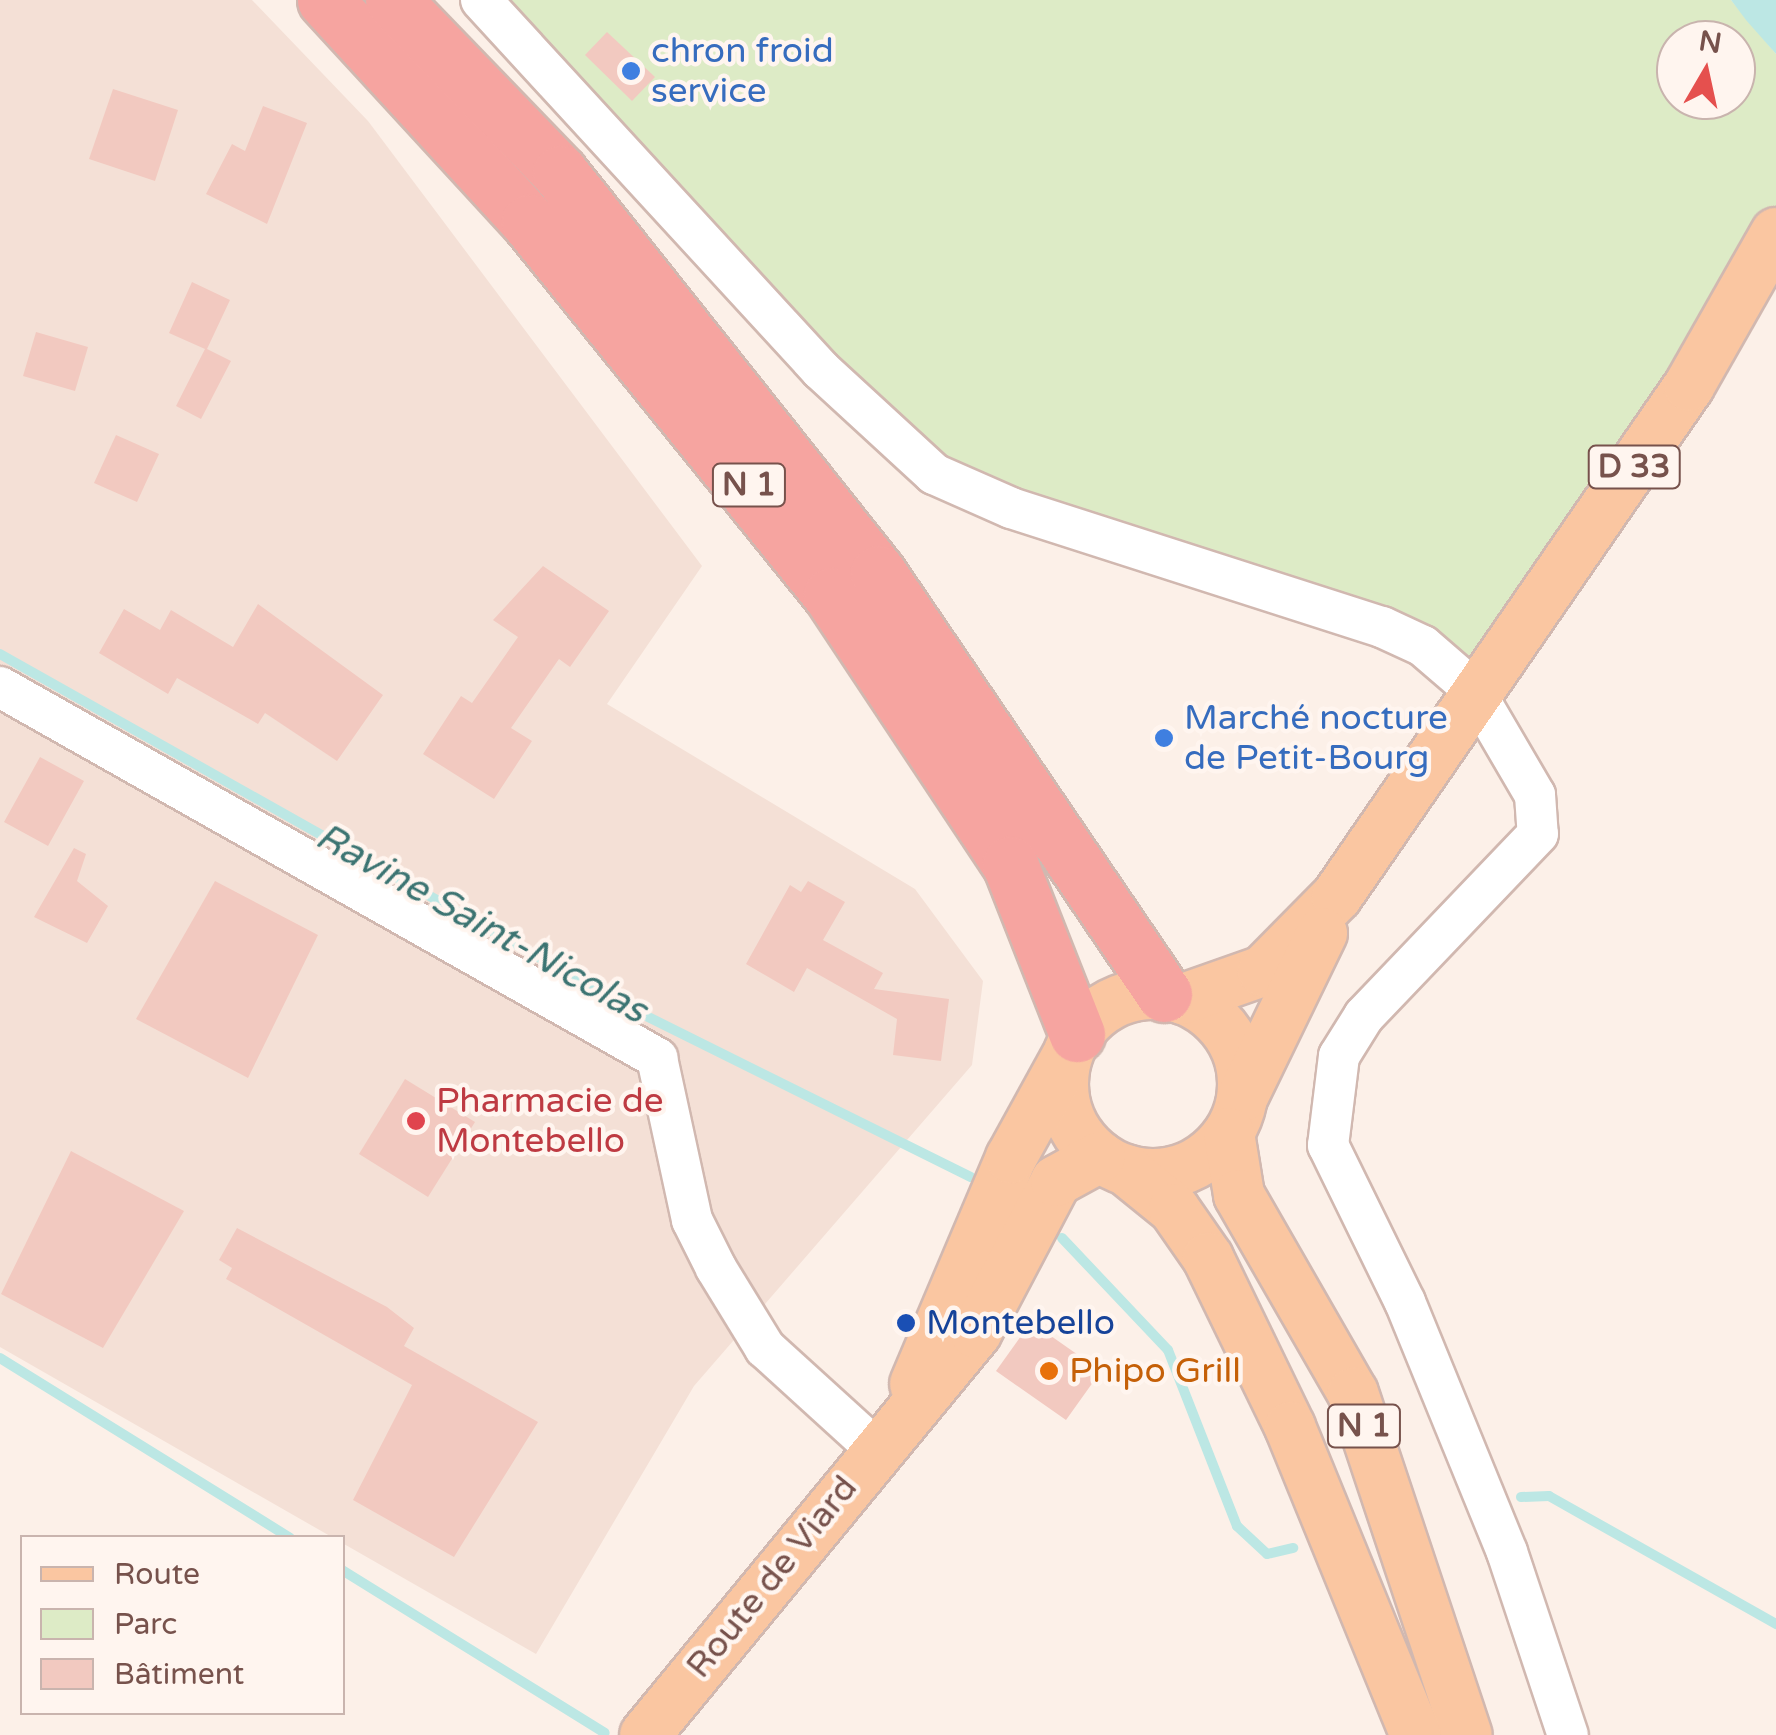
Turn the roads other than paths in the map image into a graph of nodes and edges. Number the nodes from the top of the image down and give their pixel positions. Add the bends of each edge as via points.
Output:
1 (324, 0) edge
2 (394, 0) edge
3 (481, 0) edge
4 (1776, 233) edge
5 (0, 687) edge
6 (1473, 689) junction
7 (1337, 896) junction
8 (1174, 997) junction
9 (1072, 1046) junction
10 (1236, 1115) junction
11 (1113, 1164) junction
12 (888, 1434) junction
13 (644, 1735) edge
14 (1416, 1735) edge
15 (1467, 1735) edge
16 (1568, 1735) edge

1 - 9 highway, N 1 via 529,222 831,595 1010,864
2 - 8 highway, N 1 via 560,173 878,573
3 - 6 street via 821,370 934,474 1011,508 1382,626 1423,646
4 - 6 main road, D 33 via 1689,386
5 - 12 street via 657,1058 692,1220 765,1348
6 - 7 main road, D 33
6 - 16 street via 1535,795 1538,834 1364,1016 1340,1056 1328,1146 1405,1302 1500,1534
7 - 8 main road, D 33 via 1263,971
7 - 10 main road, D 33
8 - 9 main road via 1106,1007
8 - 10 main road, N 1 via 1230,1037
9 - 11 main road, N 1 via 1067,1113
9 - 12 main road, Route de Viard via 1011,1158
10 - 11 main road via 1184,1168
10 - 15 main road, N 1 via 1239,1195 1353,1393
11 - 12 main road, Route de Viard via 1078,1163 1048,1192 976,1333
11 - 14 main road, N 1 via 1174,1209 1208,1258 1290,1427
12 - 13 main road, Route de Viard

